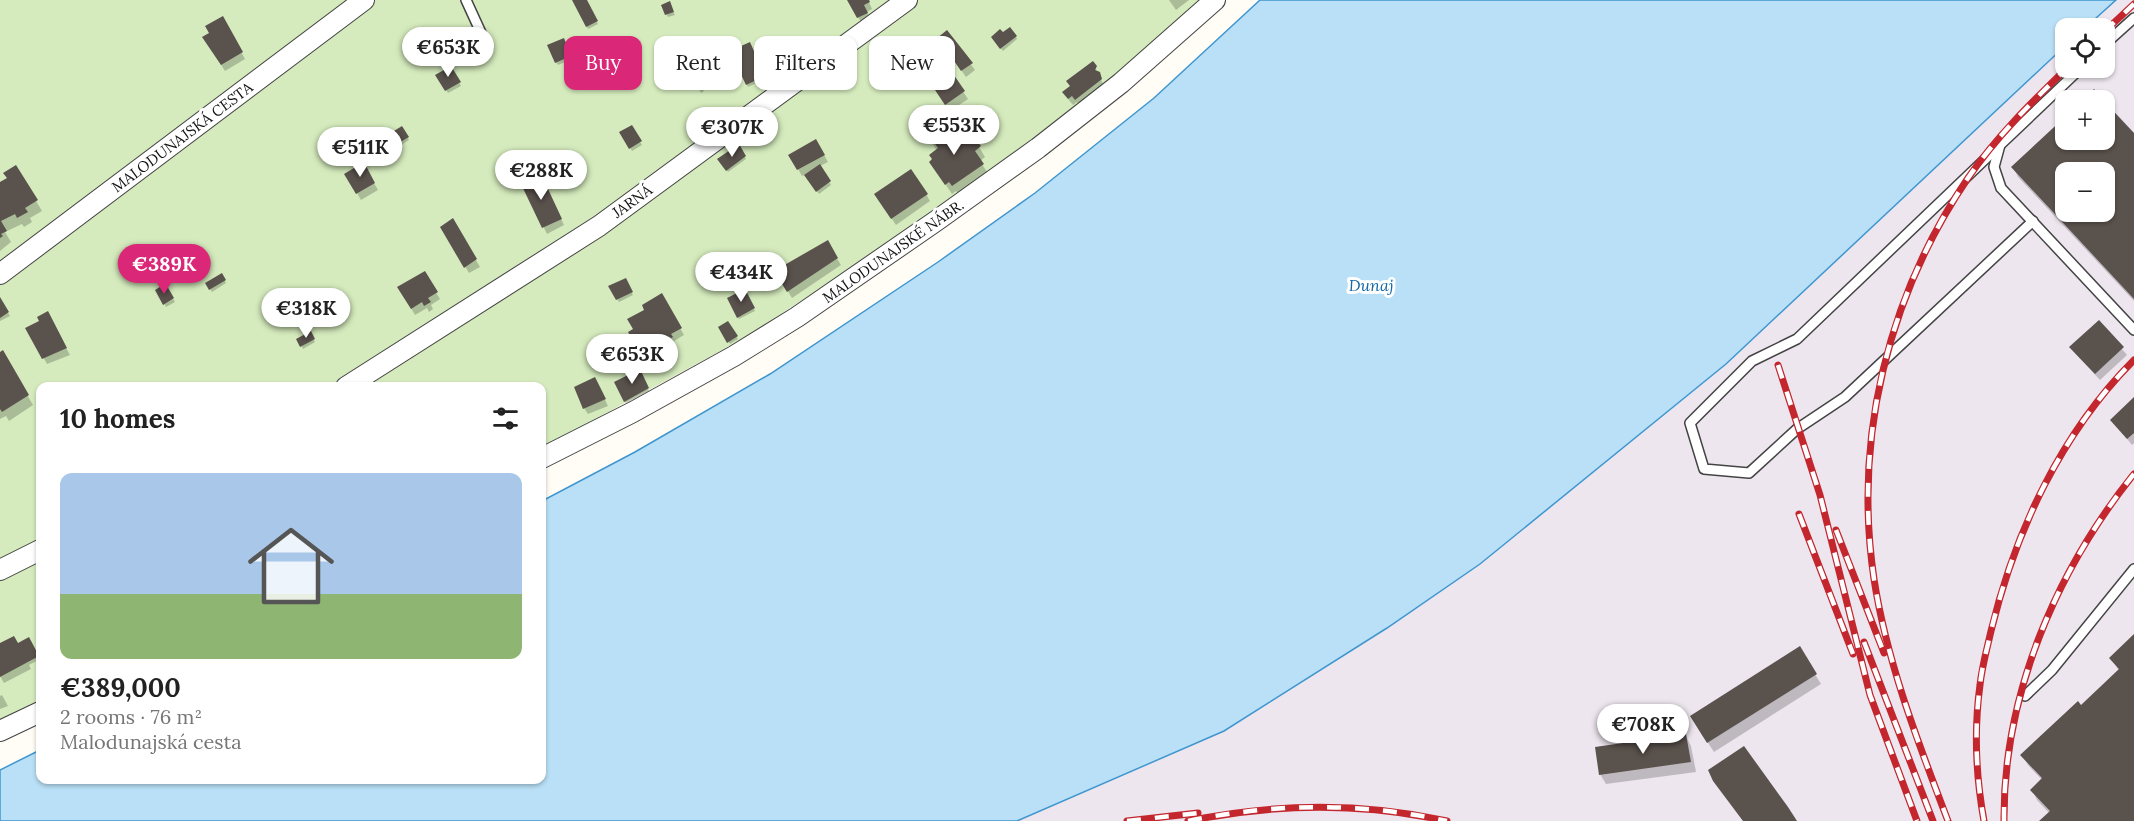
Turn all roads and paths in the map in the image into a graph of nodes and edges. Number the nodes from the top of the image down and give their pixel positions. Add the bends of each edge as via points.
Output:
1 (364, 0) edge
2 (466, 0) edge
3 (907, 0) edge
4 (1215, 0) edge
5 (2134, 18) edge
6 (2115, 35) edge
7 (488, 48) dead end
8 (2070, 78) edge
9 (2000, 145) junction
10 (2033, 220) junction
11 (0, 274) edge
12 (2132, 323) edge
13 (354, 382) edge
14 (546, 456) edge
15 (36, 552) edge
16 (2134, 569) edge
17 (0, 570) edge
18 (2025, 696) dead end
19 (36, 714) edge
20 (0, 731) edge

1 - 11 street, MALODUNAJSKÁ CESTA
2 - 7 lane
3 - 13 street, JARNÁ via 599,226
4 - 14 street, MALODUNAJSKÉ NÁBR. via 1121,83 1038,148 806,311 724,362
5 - 6 lane
8 - 9 lane
9 - 10 lane via 1994,167 2001,188
9 - 10 lane via 1797,339 1752,361 1690,423 1704,469 1749,473 1797,429 1845,397
10 - 12 lane
15 - 17 street
16 - 18 lane via 2052,670
19 - 20 street

